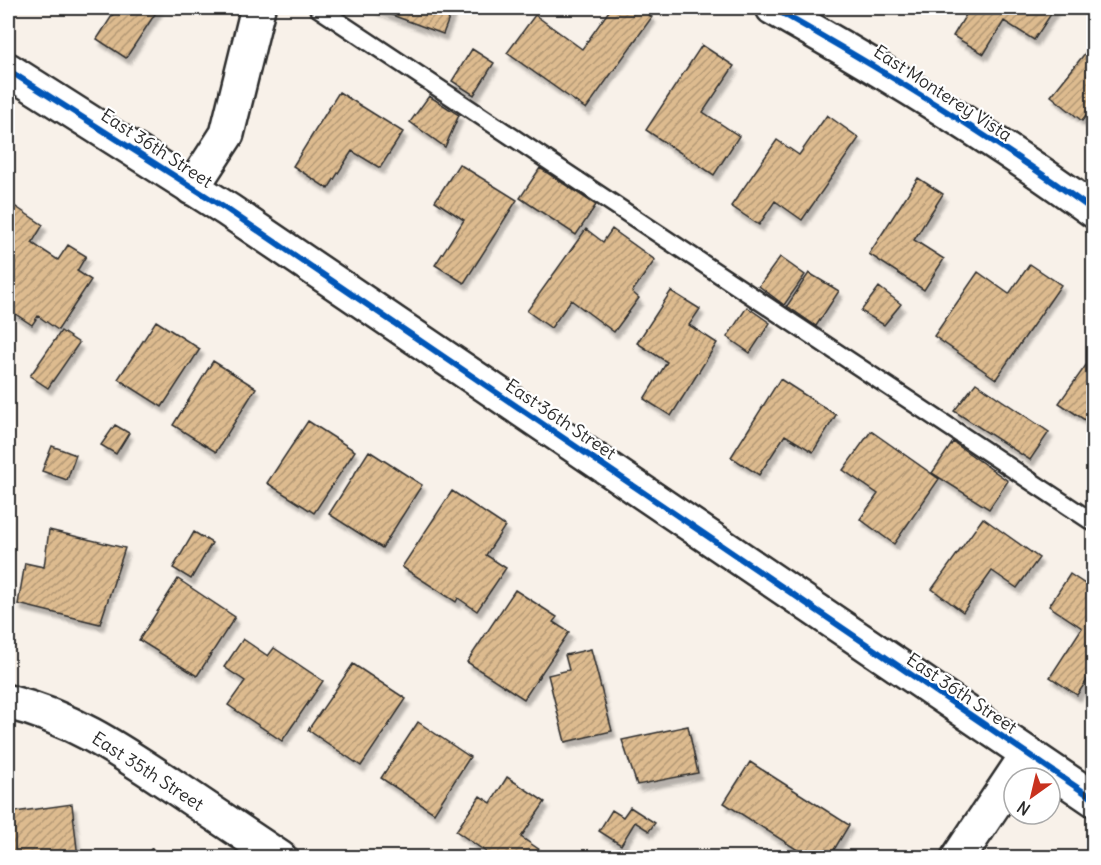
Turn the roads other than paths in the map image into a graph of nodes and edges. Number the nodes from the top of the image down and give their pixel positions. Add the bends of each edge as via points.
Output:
1 (258, 8) edge
2 (318, 8) edge
3 (772, 8) edge
4 (8, 70) edge
5 (192, 188) junction
6 (1094, 211) edge
7 (1094, 524) edge
8 (8, 702) edge
9 (1027, 755) junction
10 (1094, 799) edge
11 (280, 858) edge
12 (958, 858) edge

1 - 5 main road via 227,134
2 - 7 lane
3 - 6 main road, East Monterey Vista via 948,112
4 - 5 main road, East 36th Street
5 - 9 main road, East 36th Street
8 - 11 main road, East 35th Street via 77,726
9 - 10 main road, East 36th Street
9 - 12 main road

